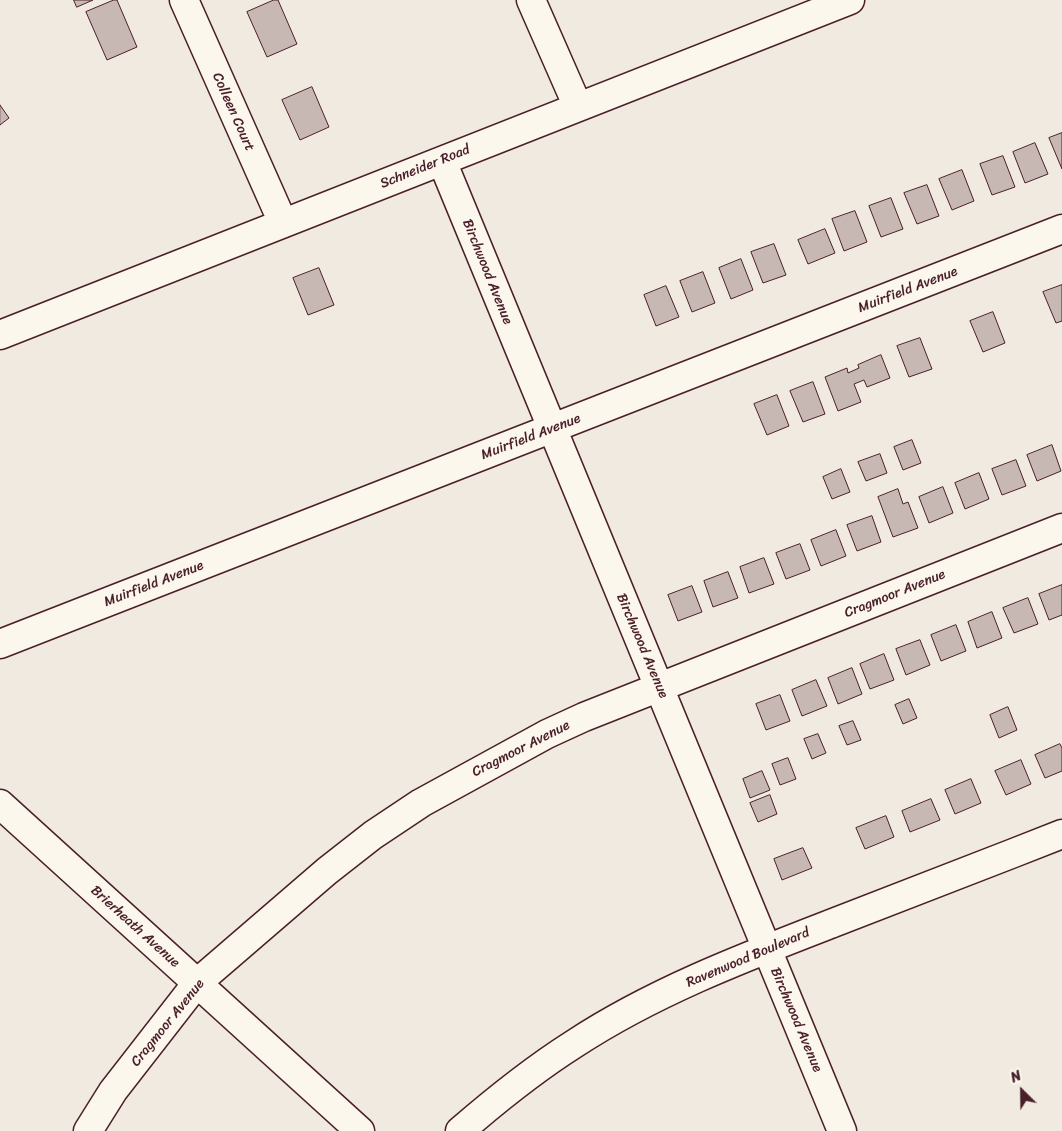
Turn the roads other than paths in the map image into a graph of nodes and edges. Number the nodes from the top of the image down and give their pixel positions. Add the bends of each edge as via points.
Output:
1 (184, 0) edge
2 (531, 0) edge
3 (850, 0) edge
4 (578, 107) junction
5 (442, 161) junction
6 (283, 224) junction
7 (1062, 229) edge
8 (0, 334) edge
9 (551, 429) junction
10 (1062, 528) edge
11 (0, 644) edge
12 (660, 688) junction
13 (0, 804) edge
14 (1062, 834) edge
15 (766, 948) junction
16 (197, 983) junction
17 (88, 1131) edge
18 (360, 1131) edge
19 (460, 1131) edge
20 (842, 1131) edge

1 - 6 street, Colleen Court
2 - 4 street
3 - 4 street, Schneider Road
4 - 5 street, Schneider Road
5 - 6 street, Schneider Road
5 - 9 street, Birchwood Avenue
6 - 8 street, Schneider Road
7 - 9 street, Muirfield Avenue
9 - 11 street, Muirfield Avenue
9 - 12 street, Birchwood Avenue
10 - 12 street, Cragmoor Avenue
12 - 15 street, Birchwood Avenue
12 - 16 street, Cragmoor Avenue via 546,734 421,803 327,871
13 - 16 street, Brierheath Avenue
14 - 15 street, Ravenwood Boulevard
15 - 19 street, Ravenwood Boulevard via 658,996 576,1042 531,1072
15 - 20 street, Birchwood Avenue
16 - 17 street, Cragmoor Avenue via 113,1091
16 - 18 street, Brierheath Avenue

